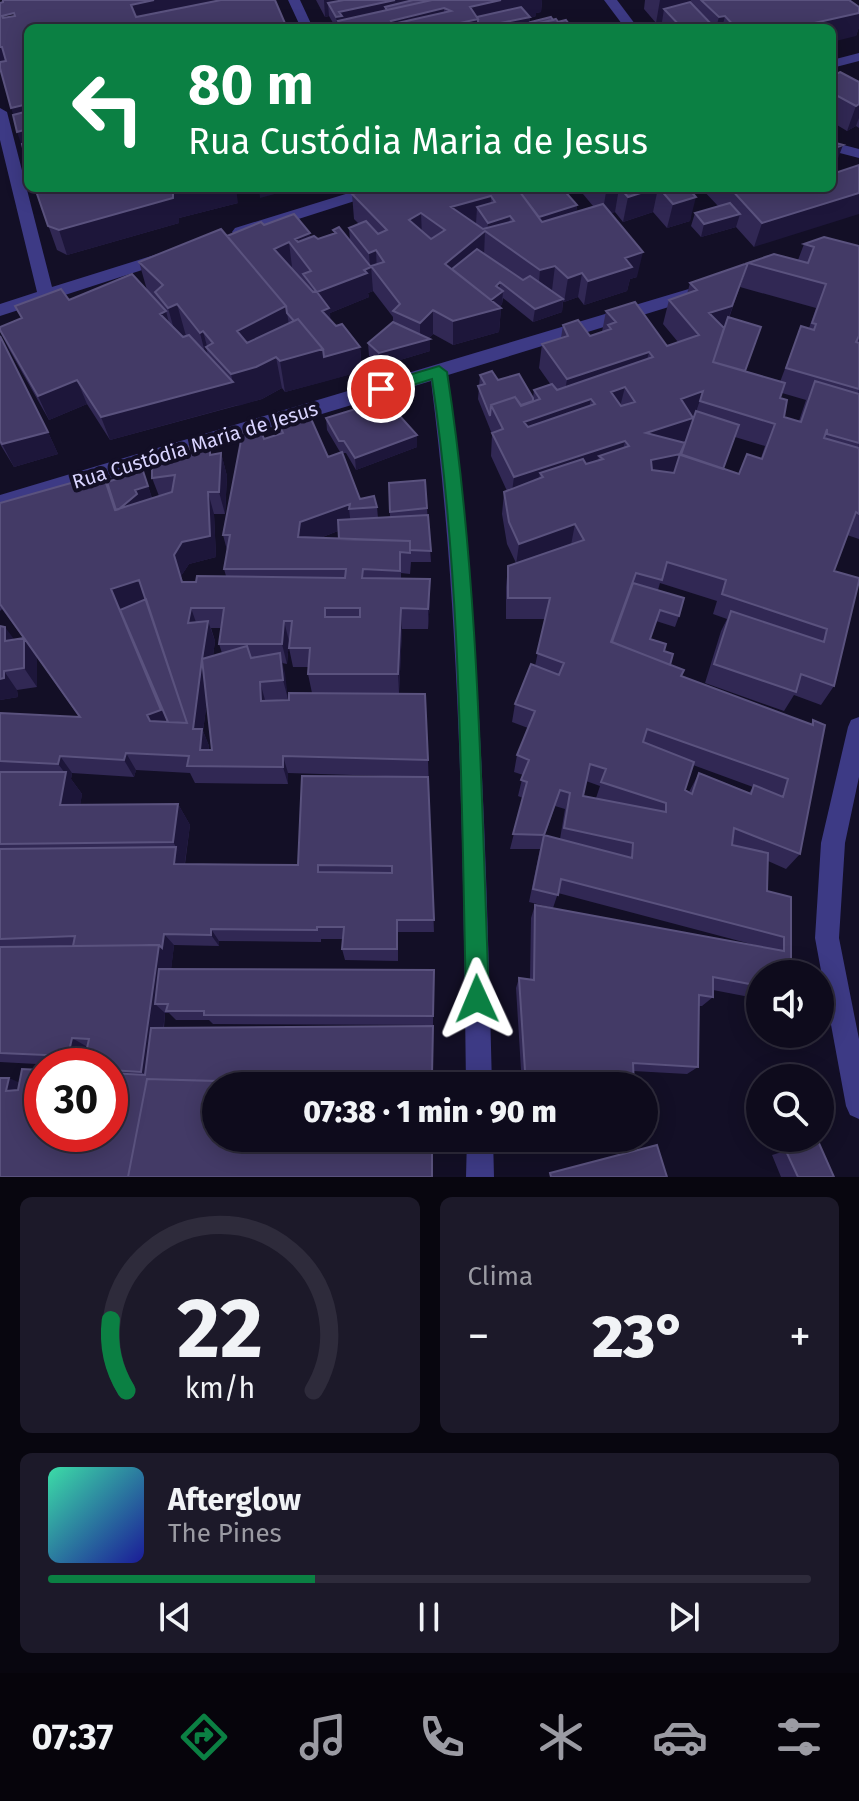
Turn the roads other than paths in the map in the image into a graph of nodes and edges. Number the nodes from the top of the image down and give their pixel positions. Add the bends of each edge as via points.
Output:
1 (294, 0) edge
2 (610, 0) edge
3 (305, 24) edge
4 (629, 24) edge
5 (859, 57) edge
6 (836, 63) edge
7 (0, 112) edge
8 (836, 147) edge
9 (859, 154) edge
10 (368, 192) edge
11 (229, 236) edge
12 (183, 250) edge
13 (709, 289) edge
14 (46, 294) junction
15 (0, 310) edge
16 (439, 372) junction
17 (0, 503) edge
18 (859, 727) edge
19 (479, 1072) edge
20 (859, 1106) edge
21 (480, 1152) edge
22 (480, 1177) edge

1 - 3 street
2 - 4 street
5 - 6 street
7 - 14 street
8 - 9 street
10 - 11 street
12 - 14 street
13 - 16 street, Rua Custódia Maria de Jesus
14 - 15 street
16 - 17 street, Rua Custódia Maria de Jesus
16 - 19 street via 452,459 466,634
18 - 20 street via 833,843 827,938
21 - 22 street

